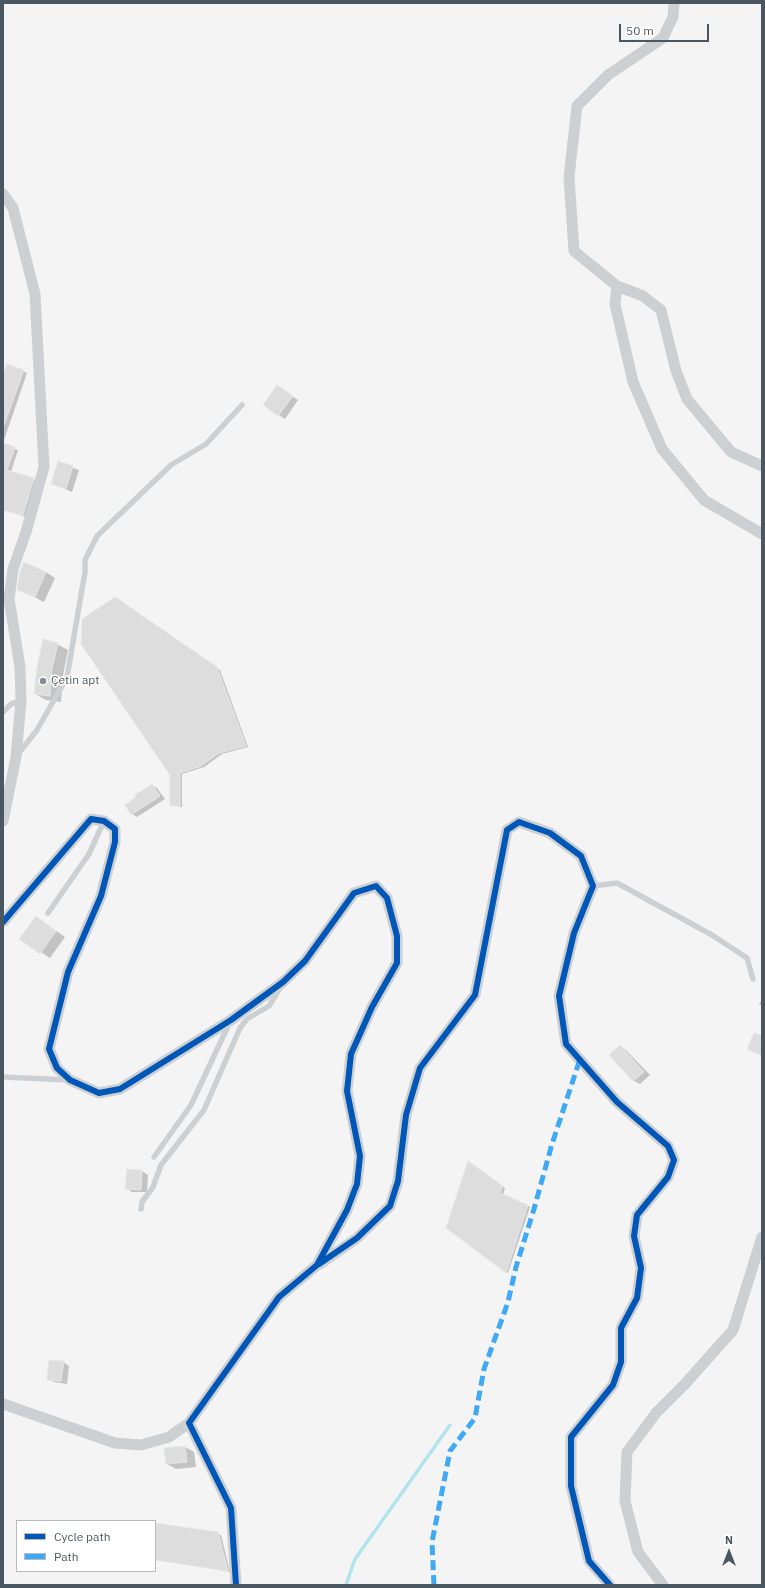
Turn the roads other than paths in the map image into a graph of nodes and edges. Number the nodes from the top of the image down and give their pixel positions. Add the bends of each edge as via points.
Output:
1 (674, 3) edge
2 (3, 194) edge
3 (617, 286) junction
4 (242, 405) dead end
5 (762, 466) edge
6 (762, 534) edge
7 (21, 701) junction
8 (3, 712) edge
9 (16, 757) junction
10 (3, 821) edge
11 (104, 821) junction
12 (593, 886) junction
13 (48, 913) dead end
14 (3, 922) edge
15 (753, 979) dead end
16 (284, 982) junction
17 (231, 1020) junction
18 (3, 1077) edge
19 (70, 1080) junction
20 (154, 1157) dead end
21 (141, 1209) dead end
22 (762, 1238) edge
23 (318, 1265) junction
24 (3, 1404) edge
25 (189, 1423) junction
26 (236, 1585) edge
27 (610, 1585) edge
28 (663, 1585) edge

1 - 3 street via 673,17 663,38 608,75 577,106 569,177 574,251
2 - 7 street via 13,208 35,294 44,467 13,568 9,599 20,667
3 - 5 street via 643,296 661,310 676,371 687,399 731,452
3 - 6 street via 615,304 633,382 662,449 704,500
4 - 9 lane via 206,444 171,465 97,536 85,560 67,677 37,730
7 - 8 lane via 11,704
7 - 9 street
9 - 10 street
11 - 13 lane via 89,854
11 - 14 street via 92,819
11 - 19 street via 115,829 115,842 101,896 68,972 49,1049 57,1068
12 - 15 lane via 617,883 712,935 747,958
12 - 23 street via 581,856 550,833 519,822 507,830 475,996 420,1068 406,1115 398,1181 390,1206 357,1238
12 - 27 street via 574,933 559,996 566,1044 617,1102 668,1146 674,1160 668,1177 638,1215 634,1236 641,1268 637,1298 621,1328 621,1362 613,1385 571,1437 571,1486 589,1561
16 - 17 street
16 - 21 lane via 269,1006 247,1019 240,1028 204,1110 161,1165
16 - 23 street via 305,961 354,893 376,886 387,898 397,936 397,963 372,1007 351,1054 347,1091 360,1156 357,1184 347,1210
17 - 19 street via 120,1089 99,1093
17 - 20 lane via 191,1105
18 - 19 lane
22 - 28 street via 733,1330 656,1413 627,1452 625,1501 638,1552
23 - 25 street via 279,1298
24 - 25 street via 115,1443 141,1445 169,1437
25 - 26 street via 231,1508

